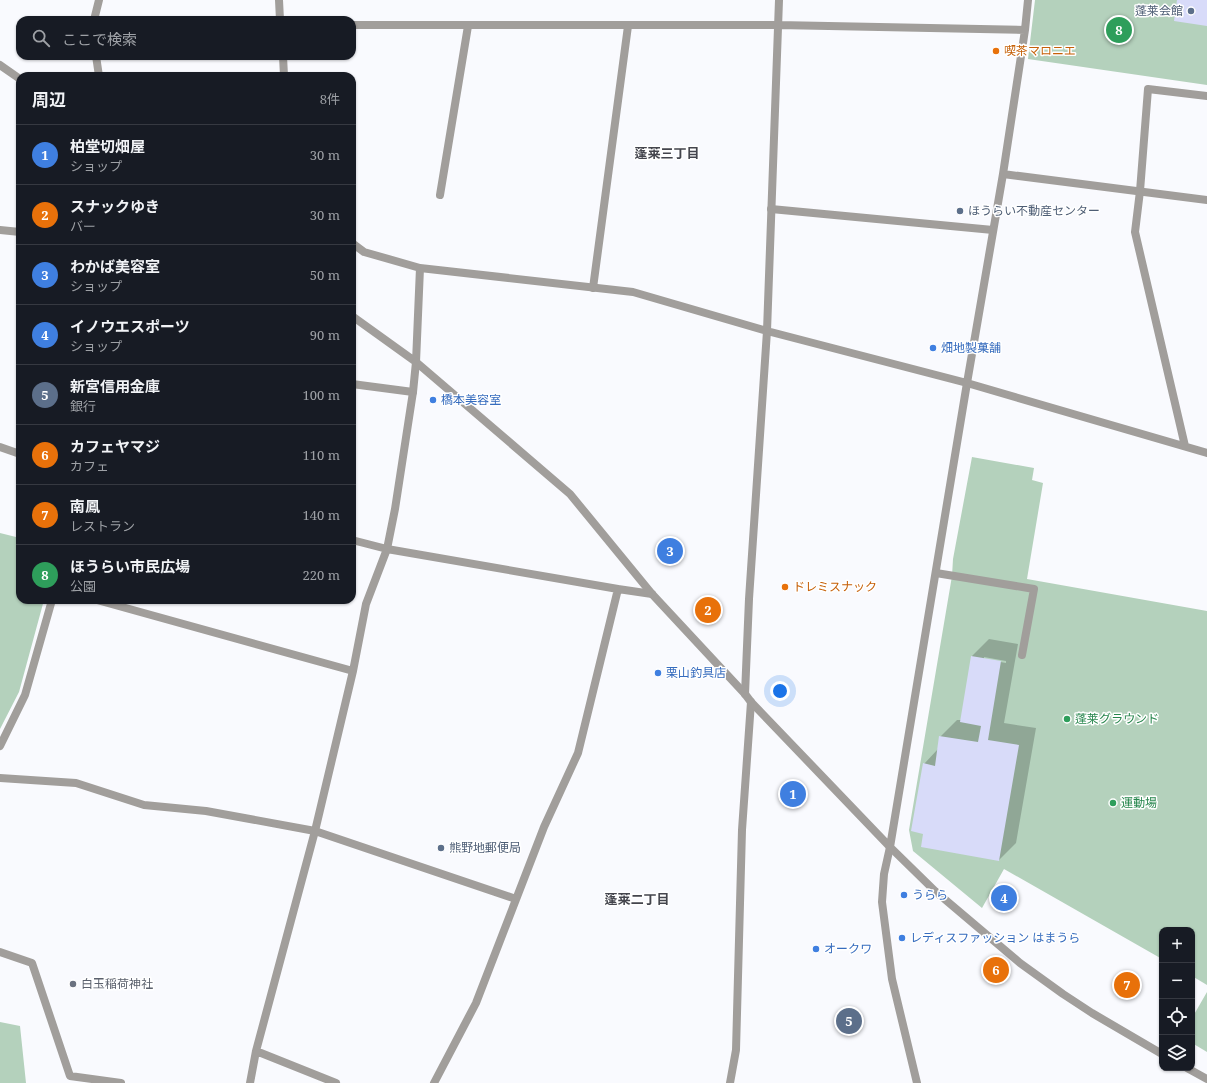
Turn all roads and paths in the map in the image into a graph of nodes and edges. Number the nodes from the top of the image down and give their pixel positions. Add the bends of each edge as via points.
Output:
1 (99, 0) edge
2 (279, 0) edge
3 (779, 0) edge
4 (1028, 0) edge
5 (95, 16) edge
6 (280, 16) edge
7 (356, 25) edge
8 (778, 25) junction
9 (468, 26) junction
10 (628, 26) junction
11 (1025, 30) junction
12 (97, 60) edge
13 (282, 60) edge
14 (0, 65) edge
15 (98, 72) edge
16 (284, 72) edge
17 (16, 76) edge
18 (1207, 96) edge
19 (1003, 174) junction
20 (1140, 191) junction
21 (440, 195) dead end
22 (1207, 200) edge
23 (771, 208) junction
24 (0, 230) edge
25 (993, 230) junction
26 (16, 232) edge
27 (356, 246) edge
28 (420, 268) junction
29 (593, 288) junction
30 (356, 319) edge
31 (767, 330) junction
32 (416, 362) junction
33 (968, 383) junction
34 (356, 385) edge
35 (413, 392) junction
36 (1185, 446) junction
37 (0, 447) edge
38 (16, 453) edge
39 (1207, 453) edge
40 (356, 541) edge
41 (387, 549) junction
42 (936, 573) junction
43 (618, 589) junction
44 (652, 594) junction
45 (51, 604) edge
46 (111, 604) edge
47 (1022, 655) dead end
48 (354, 671) junction
49 (745, 694) junction
50 (751, 702) junction
51 (0, 746) edge
52 (0, 778) edge
53 (315, 832) junction
54 (890, 847) junction
55 (516, 899) junction
56 (0, 952) edge
57 (256, 1051) junction
58 (1159, 1052) edge
59 (1192, 1071) edge
60 (1206, 1080) edge
61 (121, 1083) edge
62 (250, 1083) edge
63 (336, 1083) edge
64 (434, 1083) edge
65 (730, 1083) edge
66 (917, 1083) edge

1 - 5 street
2 - 6 street
3 - 8 street
4 - 11 street
7 - 9 street
8 - 10 street
8 - 11 street
8 - 23 street
9 - 10 street
9 - 21 street
10 - 29 street
11 - 19 street
12 - 15 street
13 - 16 street
14 - 17 street
18 - 20 street via 1148,89
19 - 20 street
19 - 25 street
20 - 22 street
20 - 36 street via 1135,232
23 - 25 street
23 - 31 street
24 - 26 street
25 - 33 street
27 - 28 street via 364,252
28 - 29 street
28 - 32 street
29 - 31 street via 633,292
30 - 32 street
31 - 33 street
31 - 49 street
32 - 35 street
32 - 44 street via 570,494
33 - 36 street
33 - 42 street
34 - 35 street
35 - 41 street
36 - 39 street
37 - 38 street
40 - 41 street
41 - 43 street
41 - 48 street via 366,604
42 - 47 street via 1034,589
42 - 54 street
43 - 44 street
43 - 55 street via 578,753 544,827
44 - 49 street
45 - 51 street via 25,695
46 - 48 street
48 - 53 street
49 - 50 street
50 - 54 street
50 - 65 street via 742,830 736,1050
52 - 53 street via 76,783 144,805 206,811
53 - 55 street
53 - 57 street
54 - 58 street via 935,891 1020,963 1092,1013
54 - 66 street via 884,874 882,902 892,979
55 - 64 street via 476,1003
56 - 61 street via 32,963 70,1076
57 - 62 street
57 - 63 street
59 - 60 street

